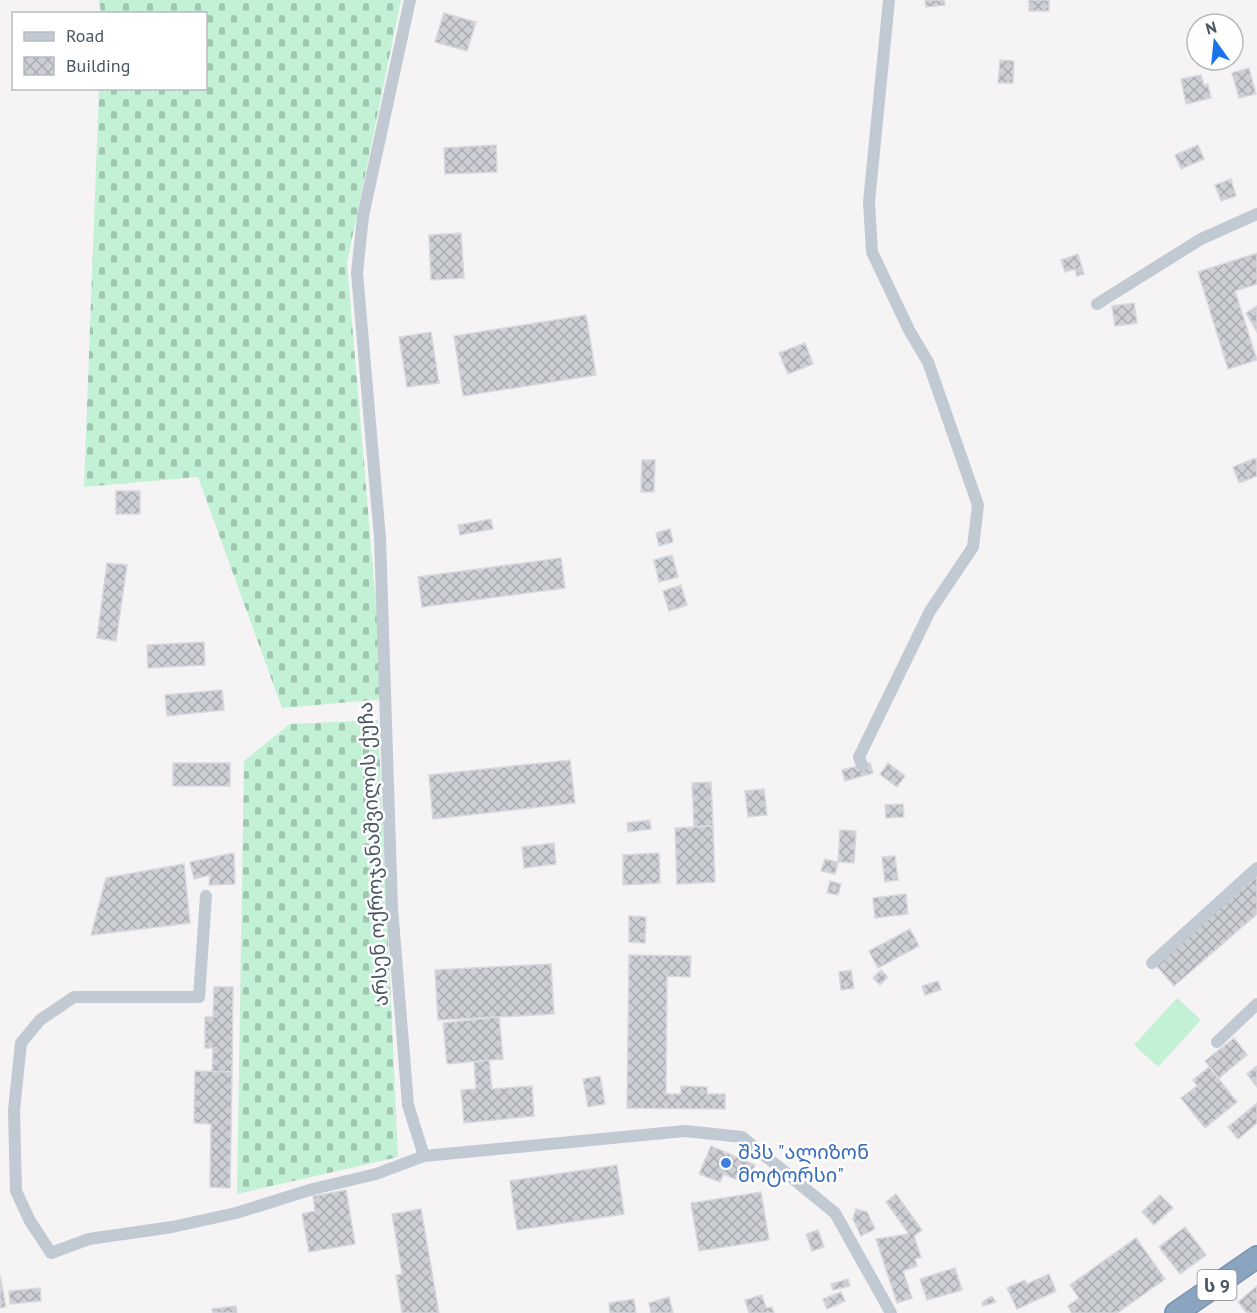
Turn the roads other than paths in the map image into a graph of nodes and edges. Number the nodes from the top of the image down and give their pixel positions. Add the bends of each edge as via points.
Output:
1 (410, 0) edge
2 (889, 0) edge
3 (1257, 214) edge
4 (1097, 304) dead end
5 (862, 765) dead end
6 (1257, 868) edge
7 (206, 896) dead end
8 (1152, 963) dead end
9 (1257, 1004) edge
10 (1217, 1042) dead end
11 (423, 1156) junction
12 (1257, 1257) edge
13 (1198, 1307) edge
14 (891, 1313) edge
15 (1176, 1313) edge

1 - 11 street, არსენ ოქროჯანაშვილის ქუჩა via 363,216 357,273 380,538 392,908 408,1105
2 - 5 street via 869,202 872,252 928,362 978,505 973,547 930,611 859,757
3 - 4 street via 1201,239
6 - 8 street
7 - 11 street via 199,997 74,997 40,1020 21,1042 14,1110 16,1191 51,1252 89,1239 236,1213 376,1174
9 - 10 street
11 - 14 street via 686,1131 742,1137 835,1213
12 - 13 highway, ს 9
13 - 15 highway, ს 9

